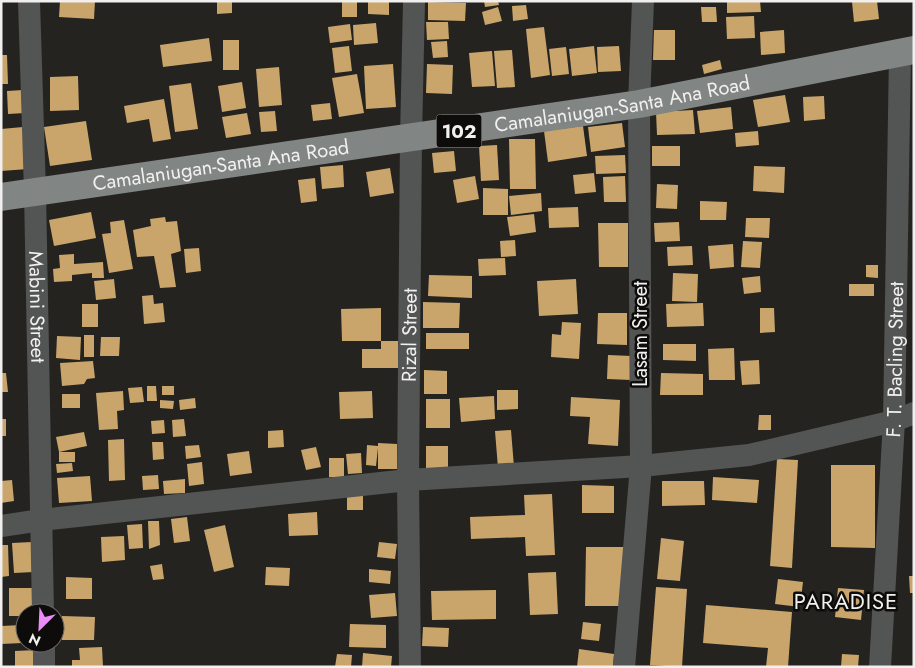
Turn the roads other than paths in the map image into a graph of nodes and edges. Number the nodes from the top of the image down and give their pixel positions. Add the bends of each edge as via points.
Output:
1 (30, 1) edge
2 (414, 1) edge
3 (643, 1) edge
4 (907, 51) edge
5 (639, 104) junction
6 (411, 138) junction
7 (35, 192) junction
8 (1, 197) edge
9 (904, 417) edge
10 (641, 466) junction
11 (408, 480) junction
12 (41, 520) junction
13 (1, 526) edge
14 (43, 603) edge
15 (44, 653) edge
16 (44, 667) edge
17 (410, 667) edge
18 (624, 667) edge
19 (880, 667) edge

1 - 7 street, Mabini Street
2 - 6 street, Rizal Street
3 - 5 street, Lasam Street
4 - 5 main road, Camalaniugan-Santa Ana Road / 102
4 - 9 street, F. T. Bacling Street
5 - 6 main road, Camalaniugan-Santa Ana Road / 102
5 - 10 street, Lasam Street
6 - 7 main road, Camalaniugan-Santa Ana Road / 102
6 - 11 street, Rizal Street
7 - 8 main road, Camalaniugan-Santa Ana Road / 102
7 - 12 street, Mabini Street
9 - 10 street via 749,455
9 - 19 street, F. T. Bacling Street
10 - 11 street
10 - 18 street, Lasam Street
11 - 12 street
11 - 17 street, Rizal Street
12 - 13 street
12 - 14 street, Mabini Street
15 - 16 street

